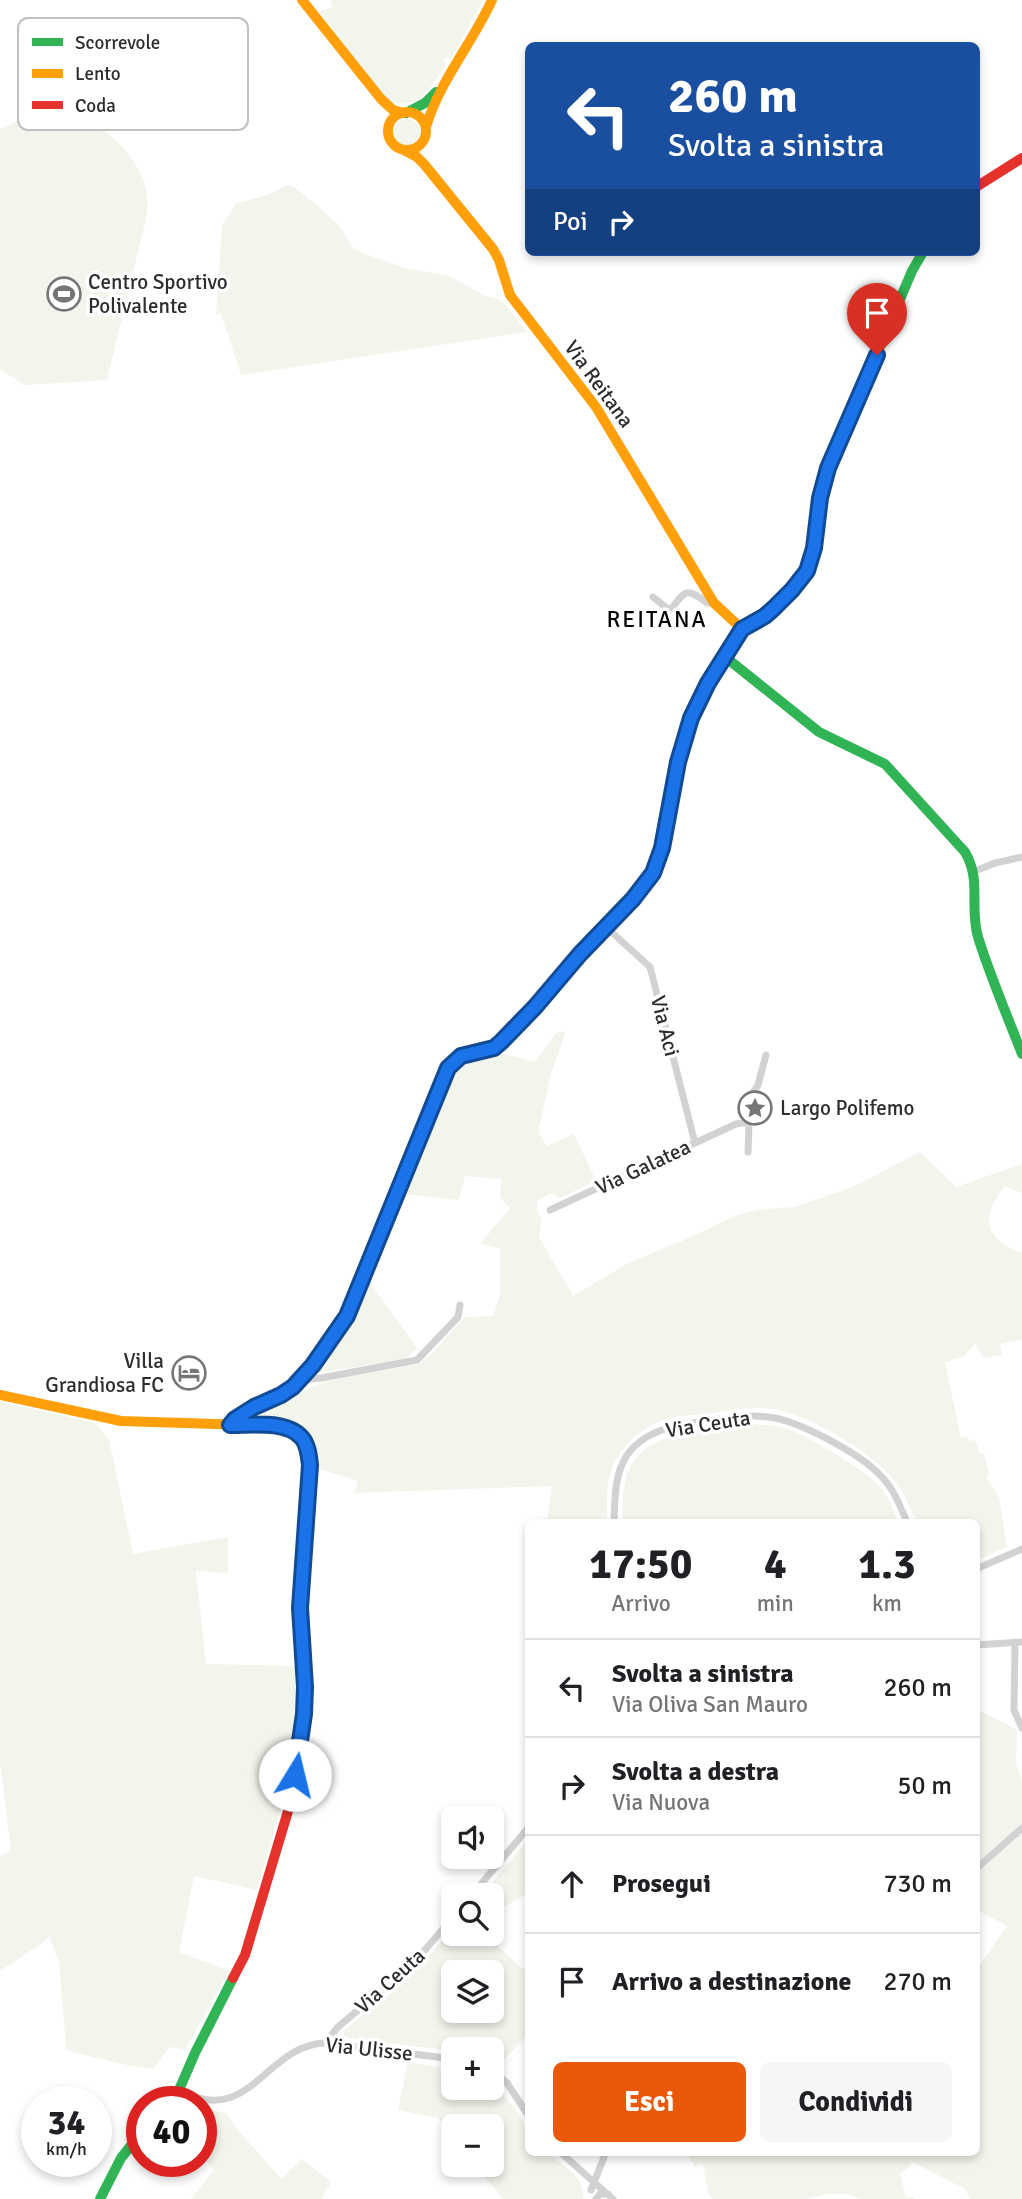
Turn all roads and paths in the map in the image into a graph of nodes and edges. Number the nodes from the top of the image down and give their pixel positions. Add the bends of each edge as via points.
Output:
1 (302, 0) edge
2 (492, 0) edge
3 (439, 89) junction
4 (381, 99) junction
5 (404, 113) junction
6 (388, 129) junction
7 (425, 132) junction
8 (404, 150) junction
9 (1022, 158) edge
10 (424, 164) junction
11 (980, 184) edge
12 (921, 256) edge
13 (653, 597) dead end
14 (715, 603) junction
15 (742, 629) junction
16 (724, 656) junction
17 (1022, 858) edge
18 (975, 871) junction
19 (606, 927) junction
20 (766, 1055) dead end
21 (1022, 1055) edge
22 (749, 1122) junction
23 (695, 1143) junction
24 (748, 1153) dead end
25 (550, 1210) dead end
26 (460, 1305) dead end
27 (300, 1380) junction
28 (0, 1395) edge
29 (230, 1425) junction
30 (614, 1519) edge
31 (906, 1519) edge
32 (1022, 1549) edge
33 (980, 1567) edge
34 (1019, 1643) edge
35 (980, 1645) edge
36 (1022, 1728) edge
37 (1022, 1828) edge
38 (525, 1832) edge
39 (980, 1865) edge
40 (482, 1883) edge
41 (441, 1931) edge
42 (325, 2043) junction
43 (441, 2058) edge
44 (504, 2080) edge
45 (181, 2086) edge
46 (217, 2102) edge
47 (525, 2110) edge
48 (126, 2152) edge
49 (564, 2156) edge
50 (605, 2156) edge
51 (582, 2172) junction
52 (595, 2182) junction
53 (593, 2196) edge
54 (611, 2196) edge
55 (100, 2199) edge

1 - 4 street
2 - 3 street
3 - 5 street via 425,103
3 - 7 street
4 - 5 street
4 - 6 street
5 - 6 street via 393,118
5 - 7 street via 418,116
6 - 8 street via 390,140
7 - 8 street via 414,149
7 - 10 street
8 - 10 street, Via Reitana
9 - 11 street
10 - 14 street, Via Reitana via 494,249 510,295 596,407
12 - 15 street via 828,468 807,571 774,608
13 - 14 street via 668,608 690,592
14 - 15 street, Via Reitana
15 - 16 street
16 - 18 street via 819,732 886,764 965,852
16 - 19 street via 685,736 656,866
17 - 18 street
18 - 21 street via 977,935
19 - 23 street, Via Aci via 649,967
19 - 27 street via 501,1042 461,1056 448,1068 347,1316
20 - 22 street via 750,1097
22 - 23 street, Via Galatea
22 - 24 street
23 - 25 street, Via Galatea
26 - 27 street via 457,1317 417,1360
27 - 29 street
28 - 29 street via 121,1421
29 - 45 street via 289,1429 307,1446 310,1484 300,1608 304,1714 291,1801 251,1939
30 - 31 street, Via Ceuta via 618,1475 636,1445 671,1426 753,1416 795,1423 859,1458 891,1487
32 - 33 street
34 - 35 street
34 - 36 street via 1014,1710
37 - 39 street
38 - 40 street
41 - 42 street, Via Ceuta via 413,1964
42 - 43 street, Via Ulisse
42 - 46 street, Via Ulisse via 300,2048 239,2095
44 - 47 street
48 - 55 street
49 - 51 street
50 - 52 street
51 - 52 street
51 - 53 street
52 - 53 street
52 - 54 street
53 - 54 street

